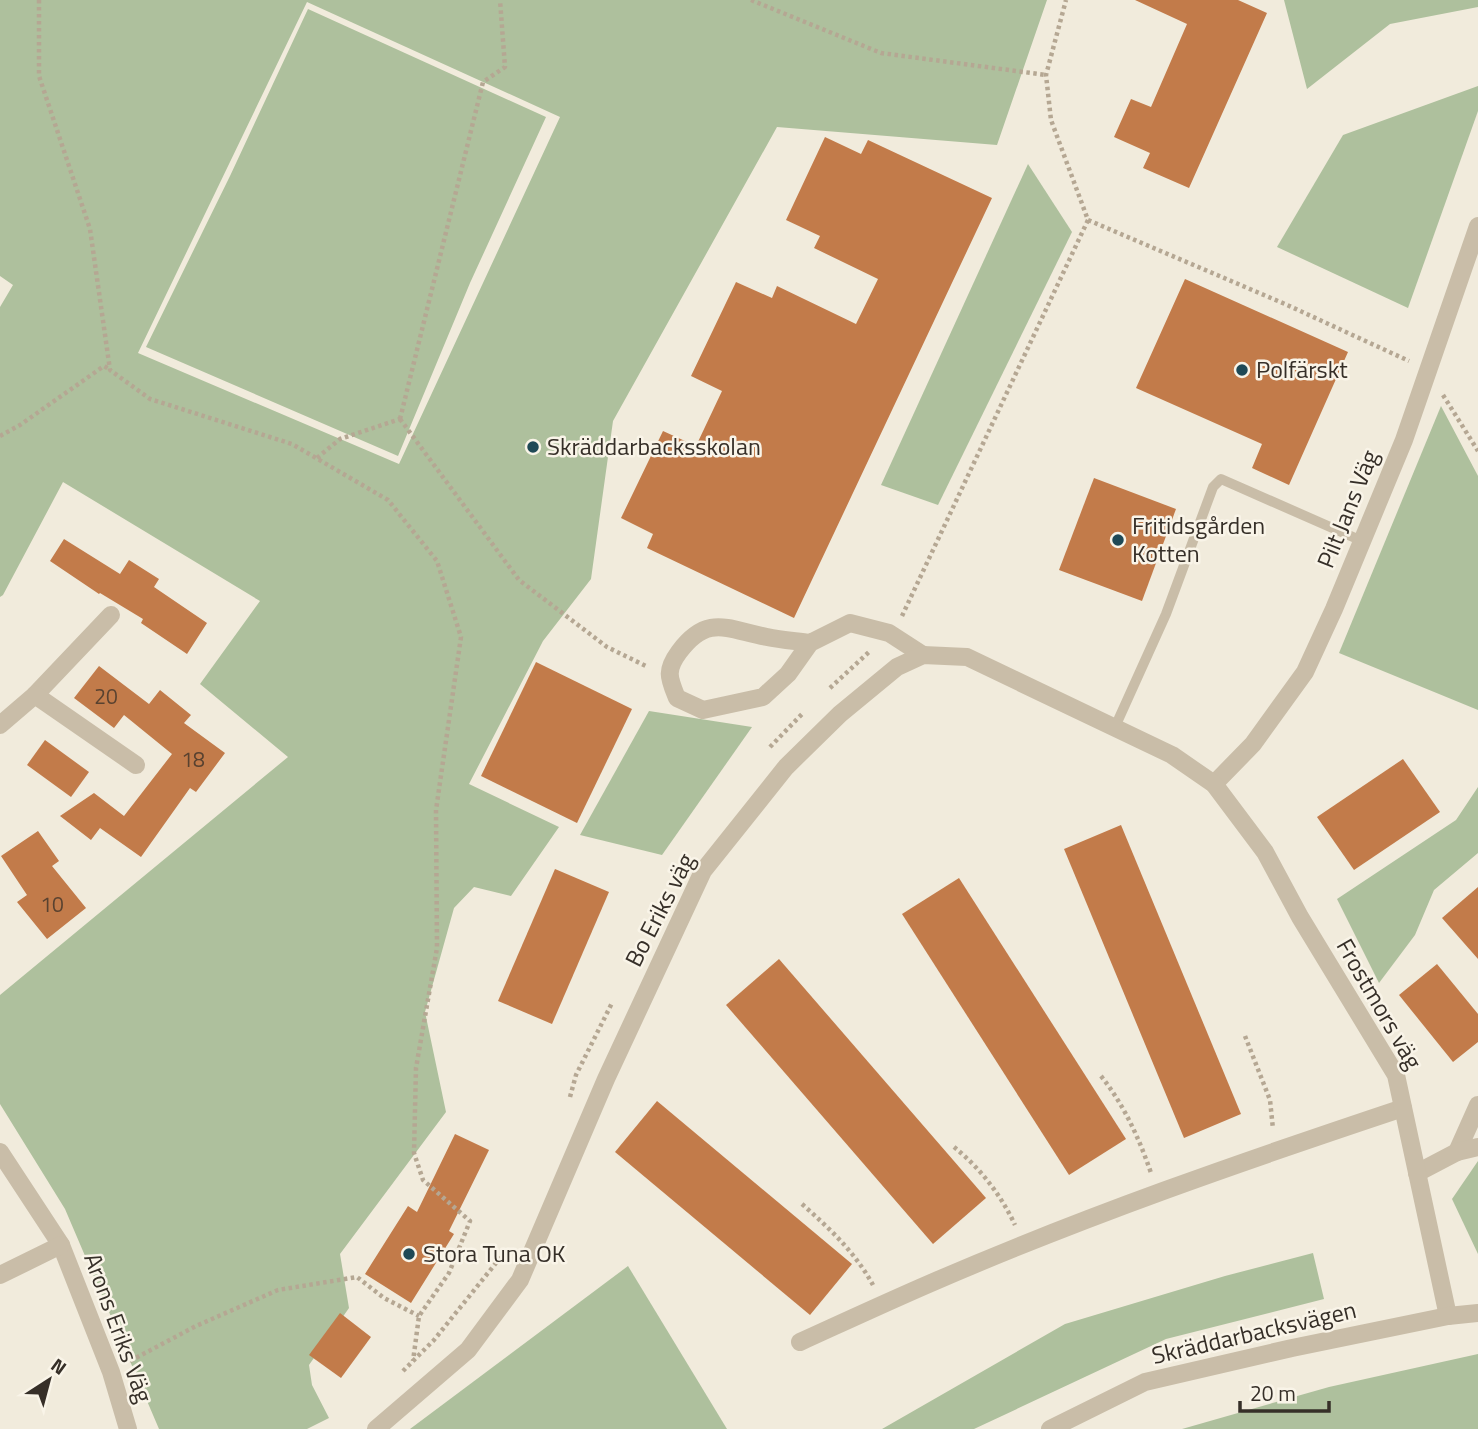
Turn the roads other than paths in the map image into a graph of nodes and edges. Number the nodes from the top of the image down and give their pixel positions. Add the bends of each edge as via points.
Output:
1 (1478, 226) edge
2 (1362, 541) junction
3 (111, 615) dead end
4 (810, 643) junction
5 (923, 655) junction
6 (35, 695) junction
7 (0, 725) edge
8 (1115, 727) junction
9 (136, 765) dead end
10 (1213, 784) junction
11 (1478, 1105) edge
12 (1403, 1108) junction
13 (1478, 1147) edge
14 (0, 1152) edge
15 (1457, 1152) junction
16 (1417, 1173) junction
17 (61, 1245) junction
18 (0, 1275) edge
19 (1478, 1313) edge
20 (1448, 1316) junction
21 (800, 1342) dead end
22 (128, 1429) edge
23 (376, 1429) edge
24 (1050, 1429) edge

1 - 2 street, Pilt Jans Väg via 1404,440
2 - 8 lane via 1221,479 1213,487 1166,614
2 - 10 street, Pilt Jans Väg via 1305,672 1253,744
3 - 6 street
4 - 4 street via 788,674 763,697 704,710 677,698 668,676 673,660 702,630 728,626
4 - 5 street via 850,623 889,633
5 - 8 street via 967,657
5 - 23 street, Bo Eriks väg via 897,667 786,767 703,871 606,1079 520,1280 468,1350
6 - 7 street
6 - 9 street
8 - 10 street via 1172,755
10 - 12 street, Frostmors väg via 1265,852 1396,1075
11 - 15 street
12 - 16 street, Frostmors väg
12 - 21 street via 1025,1245
13 - 15 street
14 - 17 street, Arons Eriks Väg
15 - 16 street
16 - 20 street, Frostmors väg
17 - 18 street, Arons Eriks Väg
17 - 22 street, Arons Eriks Väg via 111,1371
19 - 20 street, Skräddarbacksvägen
20 - 24 street, Skräddarbacksvägen via 1145,1382

